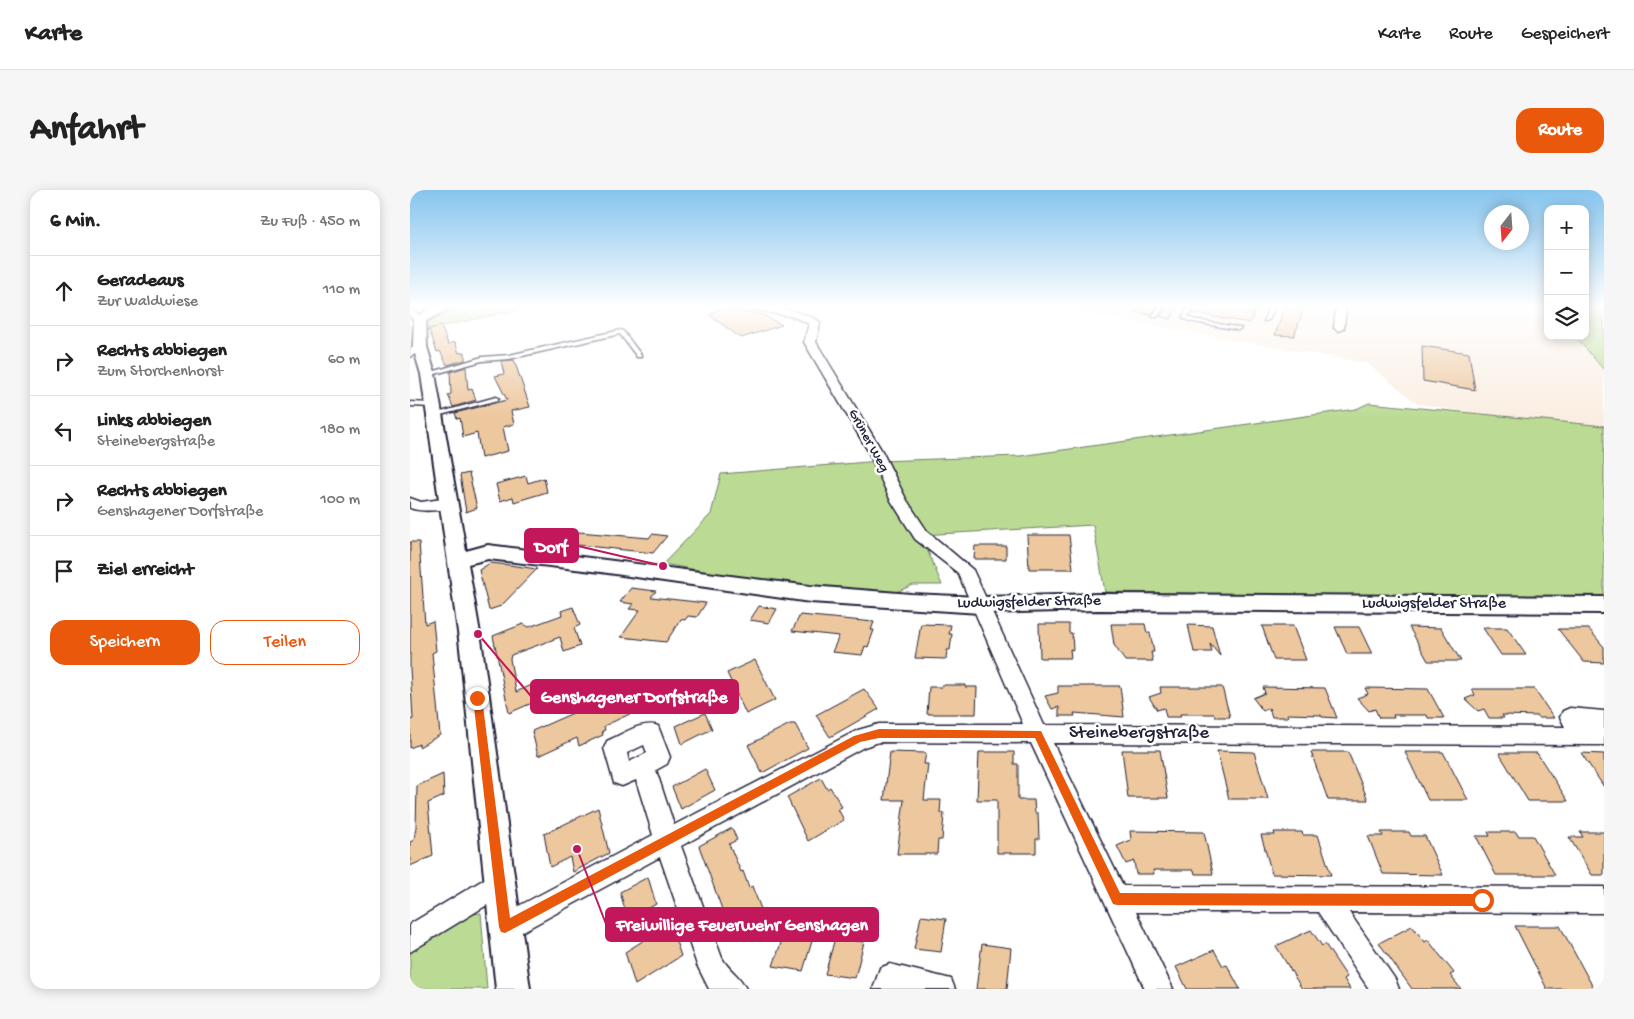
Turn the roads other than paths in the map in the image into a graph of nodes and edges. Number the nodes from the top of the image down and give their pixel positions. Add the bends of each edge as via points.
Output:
1 (570, 343) edge
2 (629, 343) edge
3 (811, 343) edge
4 (415, 350) edge
5 (639, 356) dead end
6 (428, 374) junction
7 (496, 399) dead end
8 (410, 404) edge
9 (432, 410) junction
10 (410, 503) edge
11 (450, 503) junction
12 (458, 559) junction
13 (980, 605) junction
14 (1604, 605) edge
15 (1604, 720) edge
16 (1038, 734) junction
17 (1582, 735) junction
18 (1604, 736) edge
19 (643, 766) dead end
20 (668, 839) junction
21 (500, 882) junction
22 (1117, 899) junction
23 (1325, 900) junction
24 (1604, 900) edge
25 (505, 927) junction
26 (410, 939) edge
27 (513, 989) edge
28 (732, 989) edge
29 (887, 989) edge
30 (941, 989) edge
31 (1159, 989) edge
32 (1385, 989) edge

1 - 6 lane via 509,357 482,359
2 - 5 lane
3 - 13 street, Grüner Weg via 921,535 965,570
4 - 6 street
6 - 9 street
7 - 9 lane
8 - 9 lane
9 - 11 street
10 - 11 street via 420,507
11 - 12 street
12 - 13 street, Ludwigsfelder Straße via 488,552 810,594
12 - 21 street
13 - 14 street, Ludwigsfelder Straße via 1108,602
13 - 16 street
15 - 17 street via 1570,717
16 - 17 street, Steinebergstraße
16 - 20 street, Steinebergstraße via 879,734 858,739
16 - 22 street
17 - 18 street, Steinebergstraße
19 - 20 street
20 - 25 street, Steinebergstraße
20 - 28 street via 711,965 719,980
21 - 25 street
21 - 26 street
22 - 23 street
22 - 31 street
23 - 24 street
23 - 32 street
25 - 27 street
29 - 30 street via 890,978

